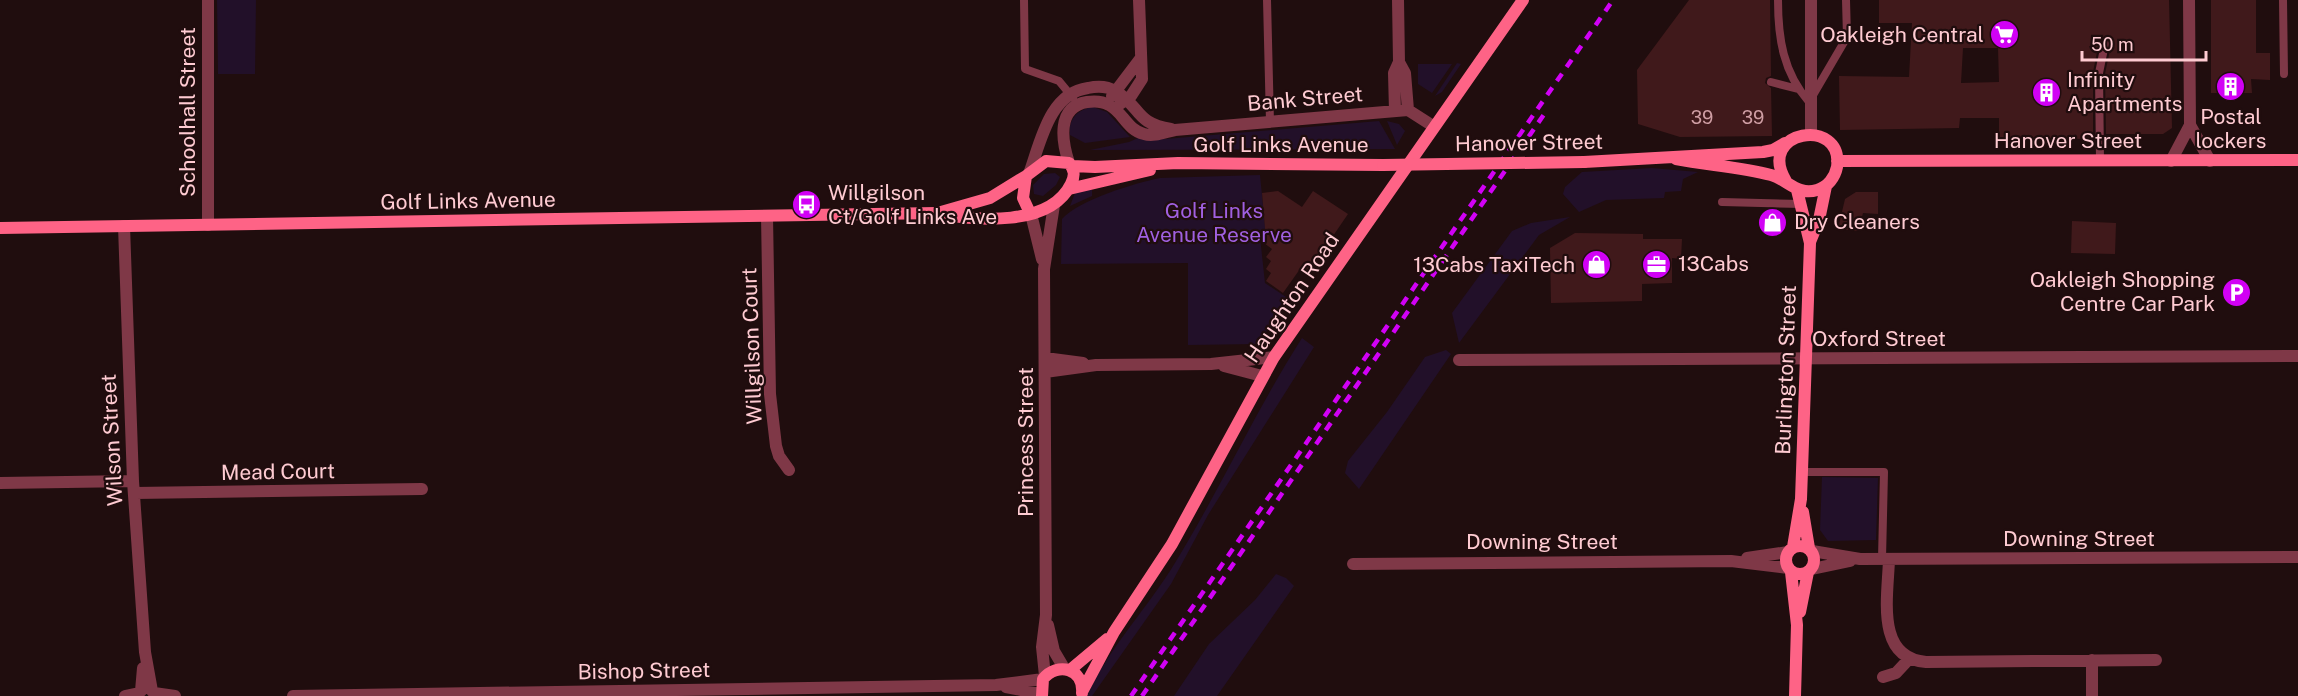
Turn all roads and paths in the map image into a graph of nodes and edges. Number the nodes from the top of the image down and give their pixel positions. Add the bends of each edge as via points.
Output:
1 (208, 0) edge
2 (1024, 0) edge
3 (1139, 0) edge
4 (1268, 0) edge
5 (1398, 0) edge
6 (1523, 0) edge
7 (1778, 0) edge
8 (1811, 0) edge
9 (1846, 0) edge
10 (2189, 0) edge
11 (2283, 0) edge
12 (2105, 44) dead end
13 (1140, 59) junction
14 (1399, 62) junction
15 (2284, 74) dead end
16 (1771, 82) dead end
17 (1798, 89) junction
18 (1114, 91) junction
19 (1070, 94) junction
20 (1126, 100) junction
21 (1809, 102) junction
22 (1077, 105) junction
23 (1111, 106) junction
24 (1408, 110) junction
25 (1395, 111) junction
26 (1270, 122) junction
27 (2190, 125) junction
28 (1433, 126) junction
29 (1175, 130) junction
30 (1811, 134) junction
31 (1789, 141) junction
32 (1676, 159) junction
33 (2298, 160) edge
34 (1837, 161) junction
35 (2100, 161) junction
36 (2172, 161) junction
37 (2210, 161) junction
38 (1178, 163) junction
39 (1070, 164) junction
40 (1383, 165) joint
41 (1028, 173) junction
42 (1786, 181) junction
43 (1826, 186) junction
44 (1069, 189) junction
45 (1797, 190) junction
46 (1722, 202) dead end
47 (1054, 204) junction
48 (1802, 204) junction
49 (937, 213) junction
50 (1030, 214) junction
51 (767, 216) junction
52 (208, 225) junction
53 (124, 226) junction
54 (0, 228) edge
55 (1810, 243) junction
56 (1044, 269) junction
57 (2298, 356) edge
58 (1274, 357) junction
59 (1045, 358) junction
60 (1805, 359) junction
61 (1459, 360) dead end
62 (1211, 364) junction
63 (1096, 365) junction
64 (1045, 372) junction
65 (1262, 376) junction
66 (789, 470) dead end
67 (1802, 472) junction
68 (0, 483) edge
69 (134, 487) junction
70 (422, 489) dead end
71 (1801, 499) junction
72 (1791, 550) junction
73 (1810, 550) junction
74 (2298, 557) edge
75 (1860, 559) junction
76 (1885, 559) junction
77 (1731, 561) junction
78 (1353, 564) dead end
79 (1790, 570) junction
80 (1810, 570) junction
81 (1046, 615) junction
82 (1797, 625) junction
83 (1114, 632) junction
84 (1909, 659) junction
85 (2092, 660) junction
86 (2156, 660) dead end
87 (1067, 669) junction
88 (1044, 677) junction
89 (1883, 677) dead end
90 (996, 685) junction
91 (147, 693) edge
92 (1082, 693) edge
93 (1041, 695) edge
94 (126, 696) edge
95 (175, 696) edge
96 (293, 696) edge
97 (1795, 696) edge
98 (2092, 696) edge

1 - 52 street, Schoolhall Street
2 - 19 lane via 1025,69 1059,81
3 - 13 street
4 - 26 lane
5 - 14 street
6 - 28 street, Haughton Road
7 - 17 lane via 1774,35
8 - 21 street
9 - 21 lane via 1847,37
10 - 27 street
11 - 15 lane
12 - 35 lane via 2099,73
13 - 18 street
13 - 20 street via 1142,79
14 - 24 street via 1405,73
14 - 25 street via 1394,73
16 - 17 lane
17 - 21 lane
18 - 19 street via 1095,87
18 - 20 street, Bank Street
18 - 23 street
19 - 22 lane
19 - 41 street via 1052,113
20 - 23 street
20 - 29 street, Bank Street via 1146,123
21 - 30 street
22 - 23 street via 1095,101
22 - 39 street via 1063,126
23 - 29 street, Bank Street via 1130,127 1144,135
24 - 25 street, Bank Street
24 - 28 street
25 - 26 street, Bank Street
26 - 29 street, Bank Street
27 - 36 street
27 - 37 street
28 - 58 street, Haughton Road
30 - 31 street
30 - 34 street via 1832,146
31 - 32 street, Hanover Street via 1763,152
31 - 42 street via 1780,156 1781,174
32 - 40 street, Hanover Street, bridge
32 - 42 street, Hanover Street via 1772,175
33 - 37 street, Hanover Street
34 - 35 street, Hanover Street
34 - 43 street
35 - 36 street, Hanover Street
36 - 37 street, Hanover Street
38 - 39 street, Golf Links Avenue via 1095,167
38 - 40 street, Golf Links Avenue
38 - 44 street, Golf Links Avenue
39 - 41 street via 1046,161
39 - 44 street via 1074,178
41 - 49 street, Golf Links Avenue via 982,201
41 - 50 street via 1023,198
42 - 45 street
43 - 45 street via 1807,192
43 - 55 street, Burlington Street
44 - 47 street
45 - 48 street, Burlington Street
46 - 48 lane
47 - 50 street
47 - 56 street, Princess Street
48 - 55 street, Burlington Street
49 - 50 street, Golf Links Avenue via 965,219
49 - 51 street, Golf Links Avenue
50 - 56 street, Princess Street
51 - 52 street, Golf Links Avenue
51 - 66 street, Willgilson Court via 770,394 776,446
52 - 53 street, Golf Links Avenue
53 - 54 street, Golf Links Avenue
53 - 69 street, Wilson Street
55 - 60 street, Burlington Street
56 - 59 street, Princess Street
57 - 60 street, Oxford Street
58 - 62 street
58 - 65 street, Haughton Road
59 - 63 street
59 - 64 street, Princess Street
60 - 61 street, Oxford Street
60 - 67 street, Burlington Street
62 - 63 street
62 - 65 street
63 - 64 street
64 - 81 street, Princess Street
65 - 83 street, Haughton Road via 1172,544
67 - 71 street, Burlington Street
67 - 76 lane via 1884,472
68 - 69 street, Mead Court
69 - 70 street, Mead Court
69 - 91 street, Wilson Street
71 - 72 street, Burlington Street
71 - 73 street, Burlington Street
72 - 73 street via 1801,545
72 - 77 street, Downing Street
72 - 79 street via 1786,560
73 - 75 street, Downing Street
73 - 80 street via 1815,560
74 - 76 street, Downing Street
75 - 76 street, Downing Street
75 - 80 street, Downing Street
76 - 84 street via 1891,641
77 - 78 street, Downing Street
77 - 79 street, Downing Street
79 - 80 street via 1800,575
79 - 82 street
80 - 82 street
81 - 87 street, Princess Street via 1053,648
81 - 88 street, Princess Street via 1041,652
82 - 97 street
83 - 87 street, Haughton Road
83 - 92 street, Haughton Road
84 - 85 street
84 - 89 street via 1896,673
85 - 86 street
85 - 98 street
87 - 88 street, Haughton Road via 1057,668
87 - 92 street via 1079,678
88 - 90 street, Bishop Street
88 - 93 street
90 - 93 street, Bishop Street
90 - 96 street, Bishop Street
91 - 94 street
91 - 95 street

